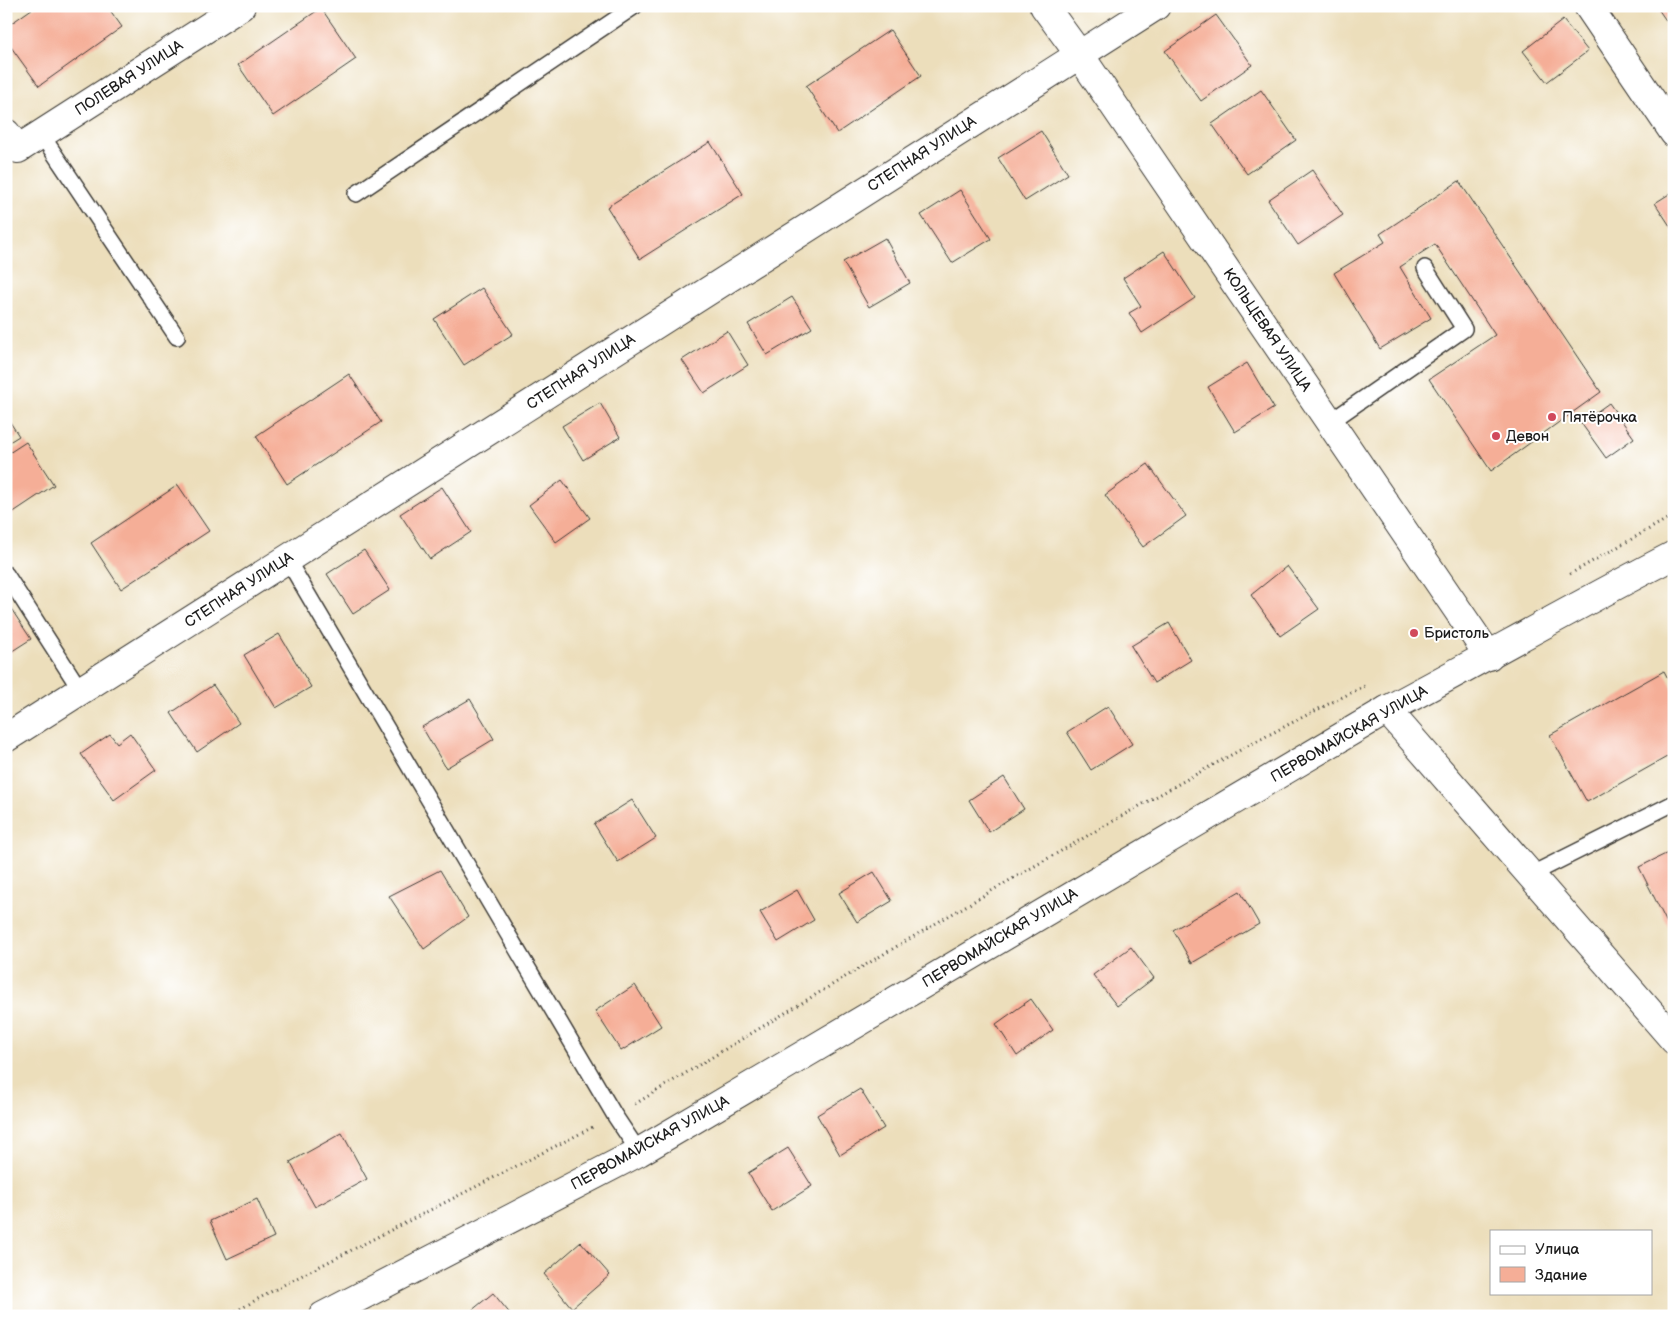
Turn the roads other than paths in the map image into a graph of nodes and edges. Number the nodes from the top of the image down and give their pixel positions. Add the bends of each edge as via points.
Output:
1 (241, 6) edge
2 (635, 6) edge
3 (1044, 6) edge
4 (1156, 6) edge
5 (1588, 6) edge
6 (1079, 54) junction
7 (1674, 133) edge
8 (41, 134) junction
9 (12, 141) edge
10 (356, 194) dead end
11 (1425, 268) dead end
12 (177, 337) dead end
13 (1330, 422) junction
14 (1674, 555) edge
15 (287, 559) junction
16 (6, 574) edge
17 (1489, 656) junction
18 (81, 691) junction
19 (1387, 710) junction
20 (6, 738) edge
21 (1674, 803) edge
22 (1530, 875) junction
23 (1674, 1040) edge
24 (638, 1152) junction
25 (323, 1316) edge

1 - 8 street, ПОЛЕВАЯ УЛИЦА
2 - 10 lane
3 - 6 street, КОЛЬЦЕВАЯ УЛИЦА
4 - 6 street, СТЕПНАЯ УЛИЦА
5 - 7 street
6 - 13 street, КОЛЬЦЕВАЯ УЛИЦА
6 - 15 street, СТЕПНАЯ УЛИЦА
8 - 9 street, ПОЛЕВАЯ УЛИЦА
8 - 12 lane
11 - 13 lane via 1464,329
13 - 17 street, КОЛЬЦЕВАЯ УЛИЦА
14 - 17 street, ПЕРВОМАЙСКАЯ УЛИЦА
15 - 18 street, СТЕПНАЯ УЛИЦА
15 - 24 lane
16 - 18 lane
17 - 19 street, ПЕРВОМАЙСКАЯ УЛИЦА
18 - 20 street, СТЕПНАЯ УЛИЦА
19 - 22 street
19 - 24 street, ПЕРВОМАЙСКАЯ УЛИЦА
21 - 22 lane
22 - 23 street
24 - 25 street, ПЕРВОМАЙСКАЯ УЛИЦА

